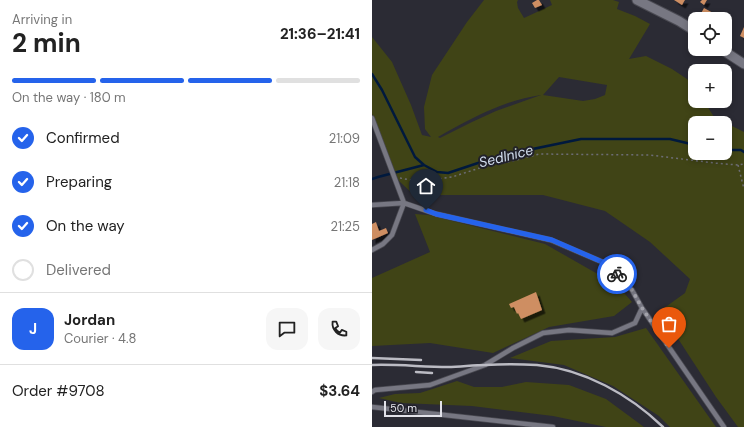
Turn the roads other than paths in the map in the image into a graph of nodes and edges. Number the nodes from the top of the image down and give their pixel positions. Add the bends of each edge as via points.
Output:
1 (637, 0) edge
2 (688, 27) edge
3 (732, 56) edge
4 (744, 64) edge
5 (372, 118) edge
6 (404, 203) junction
7 (372, 205) edge
8 (372, 250) edge
9 (642, 308) junction
10 (372, 392) edge
11 (372, 406) edge
12 (553, 427) edge
13 (724, 427) edge

1 - 2 street
3 - 4 street
5 - 6 lane
6 - 7 lane
6 - 8 lane via 392,235 384,244
6 - 9 lane via 436,214 552,240 607,264 632,290
9 - 10 lane via 636,322 612,333 568,330 543,333 485,365 430,385
9 - 13 lane
11 - 12 lane

